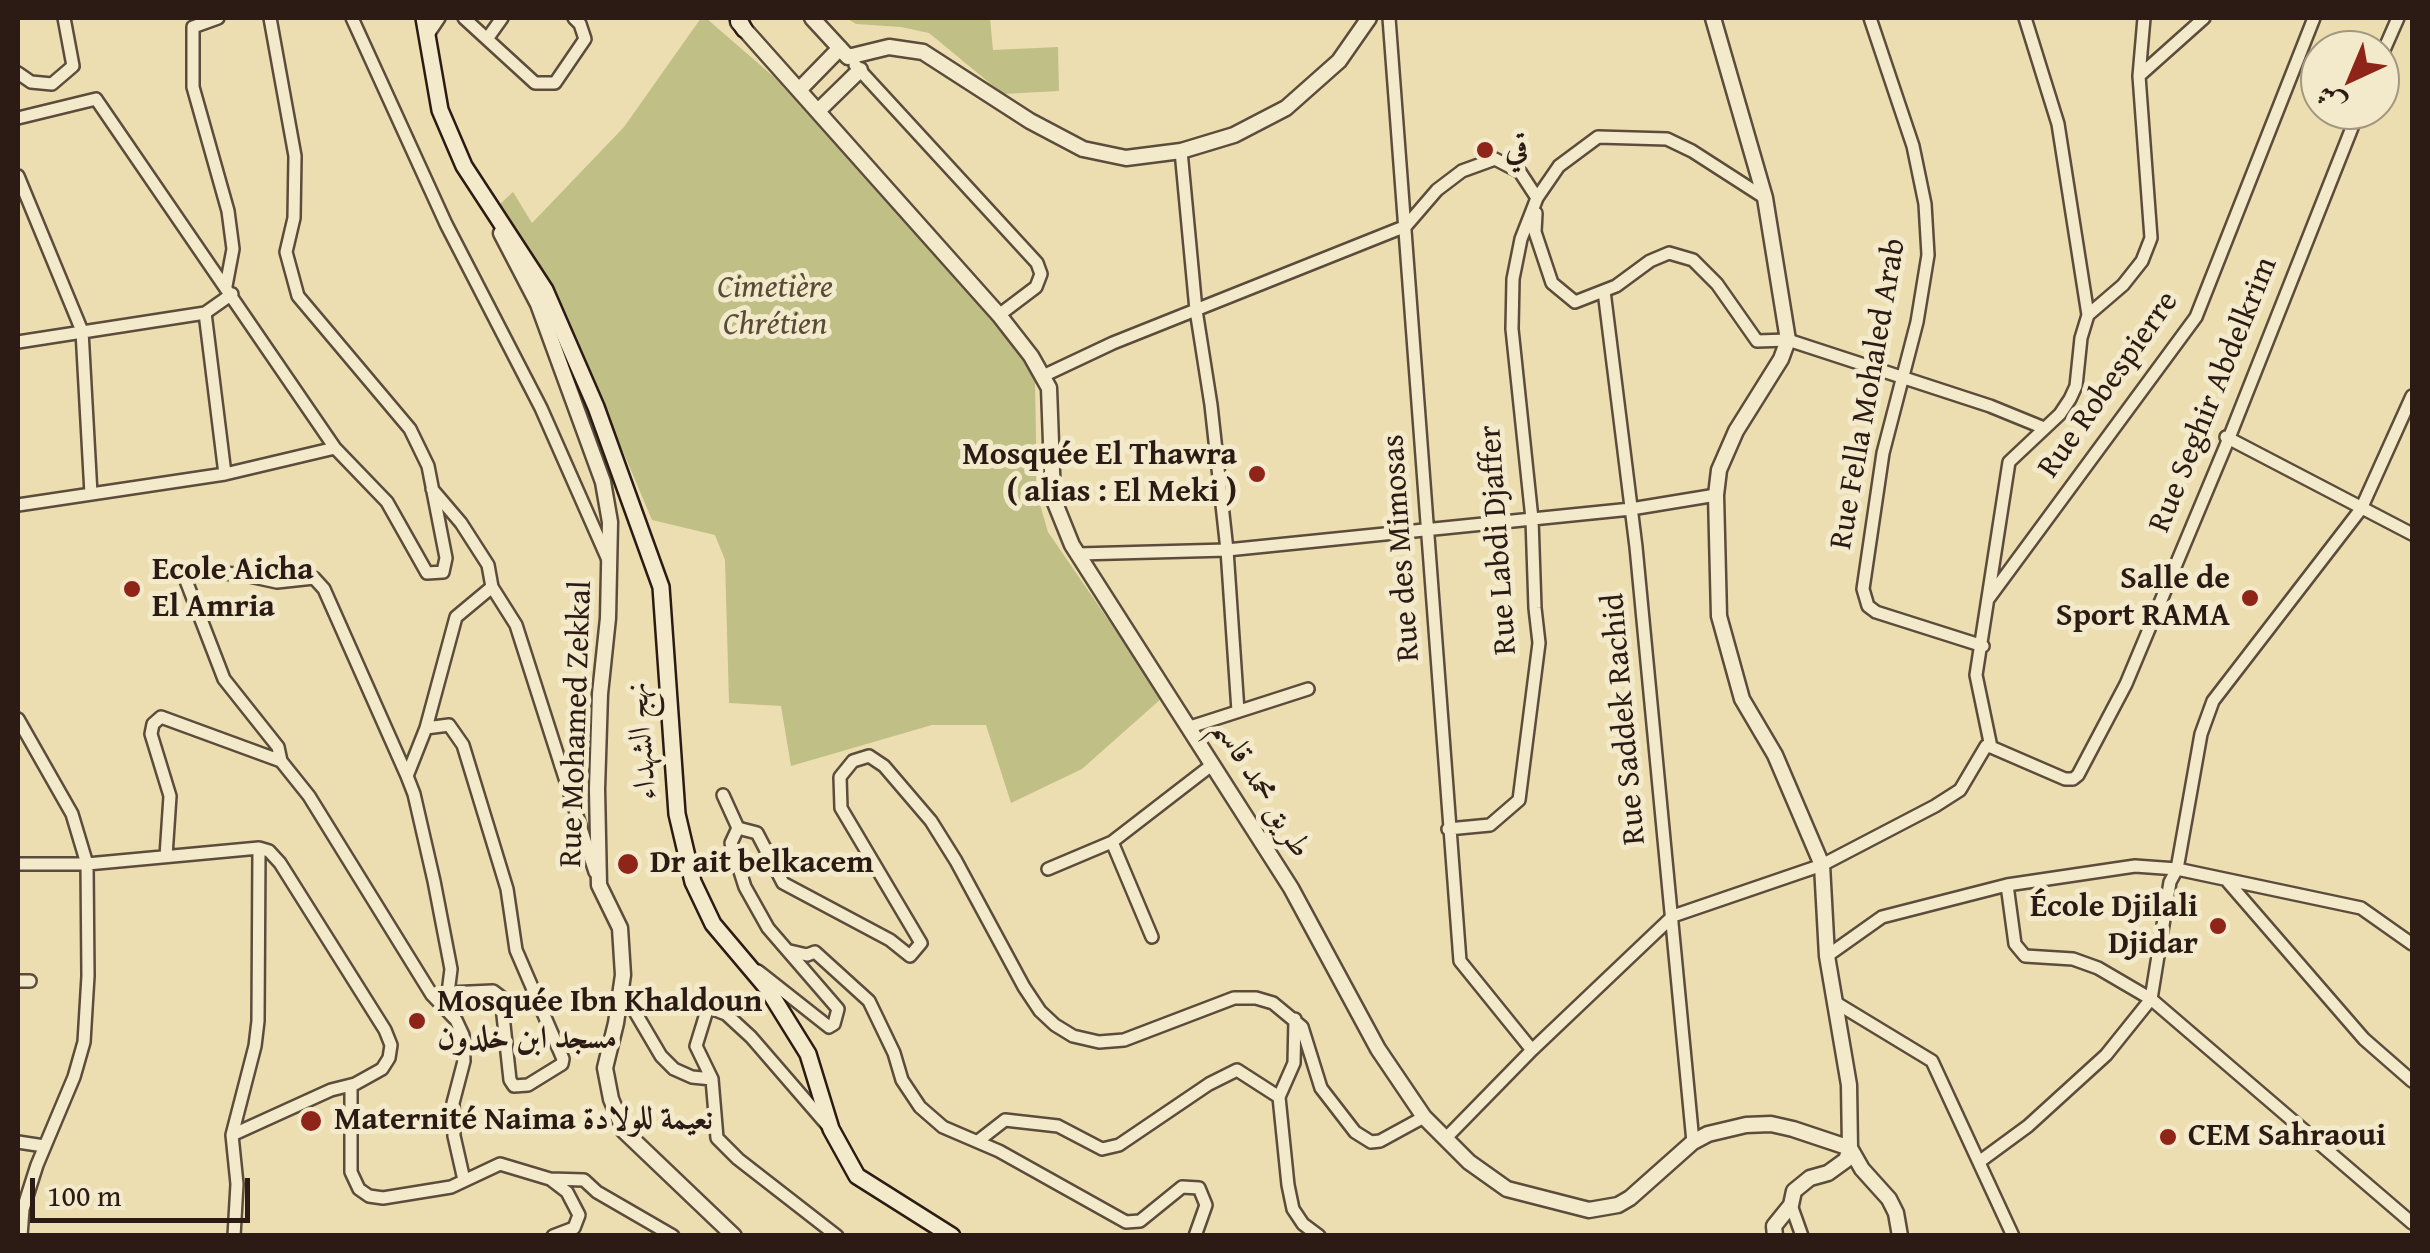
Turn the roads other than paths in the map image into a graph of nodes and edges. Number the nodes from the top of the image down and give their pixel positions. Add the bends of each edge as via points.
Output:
1 (64, 18) edge
2 (218, 18) edge
3 (270, 18) edge
4 (352, 18) edge
5 (424, 18) edge
6 (439, 18) edge
7 (464, 18) edge
8 (502, 18) edge
9 (574, 18) edge
10 (812, 18) edge
11 (1369, 18) edge
12 (1389, 18) edge
13 (1713, 18) edge
14 (1870, 18) edge
15 (2025, 18) edge
16 (2144, 18) edge
17 (2204, 18) edge
18 (2314, 18) edge
19 (739, 21) edge
20 (192, 22) edge
21 (427, 36) junction
22 (486, 39) junction
23 (844, 53) junction
24 (860, 70) junction
25 (18, 72) edge
26 (2139, 76) junction
27 (799, 90) junction
28 (818, 110) junction
29 (18, 118) edge
30 (2351, 130) edge
31 (1181, 151) junction
32 (18, 176) edge
33 (476, 184) junction
34 (1536, 198) junction
35 (1764, 198) junction
36 (1406, 226) junction
37 (229, 290) junction
38 (1604, 291) junction
39 (1196, 310) junction
40 (205, 313) junction
41 (999, 315) junction
42 (2088, 315) junction
43 (82, 331) junction
44 (1788, 340) junction
45 (18, 342) edge
46 (1042, 376) junction
47 (1902, 377) junction
48 (2412, 396) edge
49 (2044, 428) junction
50 (2226, 437) junction
51 (335, 448) junction
52 (225, 474) junction
53 (430, 486) junction
54 (91, 494) junction
55 (1716, 495) junction
56 (18, 506) edge
57 (1631, 509) junction
58 (2361, 509) junction
59 (1532, 519) junction
60 (1428, 530) junction
61 (2412, 534) edge
62 (1227, 550) junction
63 (1078, 554) junction
64 (610, 566) junction
65 (492, 587) junction
66 (1988, 601) junction
67 (1982, 646) junction
68 (1308, 689) dead end
69 (1238, 710) junction
70 (18, 719) edge
71 (1190, 727) junction
72 (426, 728) junction
73 (1991, 747) junction
74 (281, 761) junction
75 (1213, 764) junction
76 (407, 776) junction
77 (723, 796) dead end
78 (738, 828) junction
79 (1448, 829) junction
80 (1112, 842) junction
81 (259, 848) junction
82 (166, 856) junction
83 (18, 864) edge
84 (87, 864) junction
85 (1822, 865) junction
86 (2177, 869) junction
87 (1048, 870) dead end
88 (2228, 882) junction
89 (2007, 885) junction
90 (599, 886) junction
91 (1672, 916) junction
92 (1152, 937) dead end
93 (2412, 944) edge
94 (790, 952) junction
95 (1827, 956) junction
96 (742, 958) junction
97 (621, 988) junction
98 (448, 993) junction
99 (432, 995) junction
100 (2151, 999) junction
101 (1838, 1004) junction
102 (1295, 1019) junction
103 (1532, 1050) junction
104 (712, 1079) junction
105 (2412, 1081) edge
106 (351, 1086) junction
107 (1279, 1097) junction
108 (1424, 1117) junction
109 (831, 1129) junction
110 (232, 1135) junction
111 (1445, 1139) junction
112 (978, 1140) junction
113 (18, 1142) edge
114 (1693, 1142) junction
115 (44, 1146) junction
116 (1850, 1148) junction
117 (1979, 1162) junction
118 (550, 1179) junction
119 (464, 1180) junction
120 (1791, 1205) junction
121 (20, 1209) edge
122 (2412, 1223) edge
123 (21, 1236) edge
124 (234, 1236) edge
125 (553, 1236) edge
126 (673, 1236) edge
127 (734, 1236) edge
128 (837, 1236) edge
129 (952, 1236) edge
130 (1194, 1236) edge
131 (1320, 1236) edge
132 (1774, 1236) edge
133 (1802, 1236) edge
134 (1900, 1236) edge
135 (2013, 1236) edge

1 - 25 street via 74,66 52,84 31,82
2 - 20 street
3 - 53 street via 295,156 286,252 298,296 410,428
4 - 64 street
5 - 21 main road, نهج الشهداء
6 - 21 street
7 - 22 street
8 - 22 street
9 - 22 street via 585,39 554,82 536,83
10 - 23 street
11 - 31 street via 1339,61 1286,108 1234,135
12 - 36 street, Rue des Mimosas
13 - 35 street
14 - 47 street, Rue Fella Mohaled Arab via 1925,204 1928,256
15 - 42 street via 2058,124
16 - 26 street
17 - 26 street
18 - 66 street, Rue Robespierre via 2196,317
19 - 27 street, طريق محمد قاسم
20 - 37 street via 194,87 233,250
21 - 33 main road, نهج الشهداء via 440,110
23 - 24 street
23 - 27 street
23 - 31 street via 923,52 1084,149 1126,158
24 - 28 street
24 - 41 street via 1037,263 1036,287
26 - 42 street via 2151,238 2123,286
27 - 28 street, طريق محمد قاسم
28 - 41 street, طريق محمد قاسم
29 - 37 street via 96,99
30 - 50 street, Rue Seghir Abdelkrim
31 - 39 street
32 - 43 street
33 - 64 street, Rue Mohamed Zekkal via 538,304 603,482
33 - 96 main road, نهج الشهداء via 545,290 643,530 661,587 676,814 713,924
34 - 35 street via 1559,166 1598,137 1667,140
34 - 36 street via 1520,172 1496,158 1436,190
34 - 38 street via 1535,232 1552,283 1575,302
34 - 59 street, Rue Labdi Djaffer via 1513,278 1512,328
35 - 44 street
36 - 39 street
36 - 60 street, Rue des Mimosas
37 - 40 street
37 - 51 street
38 - 44 street via 1669,254 1693,260 1757,341
38 - 57 street, Rue Saddek Rachid
39 - 46 street
39 - 62 street
40 - 43 street
40 - 52 street
41 - 46 street, طريق محمد قاسم
42 - 49 street via 2076,386
43 - 45 street
43 - 54 street
44 - 47 street
44 - 55 street via 1736,432
46 - 63 street, طريق محمد قاسم via 1053,498
47 - 49 street
47 - 67 street, Rue Fella Mohaled Arab via 1883,454 1864,598 1885,616
48 - 58 street
49 - 66 street via 2008,462
50 - 58 street
50 - 73 street, Rue Seghir Abdelkrim via 2126,684 2078,775 2065,779
51 - 52 street
51 - 53 street via 387,502 432,574 446,570 446,558
52 - 54 street
53 - 65 street via 488,565
54 - 56 street
55 - 57 street
55 - 85 street via 1720,616 1730,662
57 - 59 street
57 - 91 street, Rue Saddek Rachid
58 - 61 street
58 - 86 street via 2212,701
59 - 60 street
59 - 79 street, Rue Labdi Djaffer via 1539,643 1519,800 1490,825
60 - 62 street
60 - 79 street, Rue des Mimosas
62 - 63 street
62 - 69 street
63 - 71 street, طريق محمد قاسم
64 - 90 street, Rue Mohamed Zekkal via 600,694
65 - 72 street via 456,618
65 - 90 street via 522,642
66 - 67 street
67 - 73 street via 1976,675
68 - 69 street
69 - 71 street
70 - 84 street via 72,814
71 - 75 street, طريق محمد قاسم
72 - 76 street
72 - 98 street via 449,725 463,745 508,890 516,950 562,1064 514,1086 501,998 493,990
73 - 85 street via 1960,790
74 - 76 street via 278,747 224,679 185,578 193,572 277,582 314,578
74 - 82 street via 161,716 151,734 172,811
74 - 99 street
75 - 80 street
75 - 108 street, طريق محمد قاسم
76 - 98 street via 434,881
77 - 78 street
78 - 94 street via 731,843 745,887
78 - 102 street via 757,833 784,883 910,956 921,943 841,808 845,768 862,757 876,759 931,821 1024,987 1055,1025 1099,1042 1124,1040 1234,998 1273,1003
79 - 103 street, Rue des Mimosas via 1460,960
80 - 87 street
80 - 92 street
81 - 82 street
81 - 106 street via 280,863 391,1045 382,1069
81 - 110 street via 256,1034
82 - 84 street
83 - 84 street
84 - 115 street via 84,1042
85 - 91 street
85 - 95 street
86 - 88 street
86 - 89 street via 2135,866
86 - 100 street
88 - 93 street via 2361,908
88 - 105 street via 2364,1039
89 - 95 street via 1882,917
89 - 100 street via 2015,944 2025,956 2073,958
90 - 97 street, Rue Mohamed Zekkal via 620,928
91 - 103 street
91 - 114 street, Rue Saddek Rachid
94 - 96 street via 838,1008 834,1024 828,1027
94 - 112 street via 815,952 869,1001 920,1107 943,1126
95 - 101 street
96 - 109 main road, نهج الشهداء via 808,1054
97 - 104 street via 674,1069
97 - 127 street, Rue Mohamed Zekkal via 605,1068 624,1131
98 - 99 street
99 - 119 street via 462,1035 464,1060 453,1103
100 - 117 street via 2106,1055
100 - 122 street
101 - 116 street via 1850,1086
101 - 117 street via 1932,1061
102 - 107 street via 1294,1063
102 - 108 street via 1321,1088 1356,1132 1380,1141
103 - 111 street
104 - 109 street via 696,1046 708,1008 726,1014 752,1038
104 - 128 street via 717,1138
106 - 110 street
106 - 119 street via 351,1172 358,1189 383,1198
107 - 112 street via 1237,1070 1119,1146 1102,1149 1058,1126 1005,1120
107 - 131 street via 1293,1208
108 - 111 street, طريق محمد قاسم
109 - 129 main road, نهج الشهداء via 857,1176
110 - 124 street
111 - 114 street, طريق محمد قاسم via 1507,1189 1589,1210 1630,1198
112 - 130 street via 1126,1222 1140,1220 1182,1187 1198,1188 1206,1205
113 - 115 street
114 - 116 street, طريق محمد قاسم via 1724,1128 1771,1124
115 - 121 street
116 - 120 street via 1839,1167 1794,1191
116 - 134 street via 1889,1199
117 - 135 street
118 - 119 street via 500,1164
118 - 125 street via 567,1192 579,1215 574,1228
118 - 126 street via 584,1180
120 - 132 street
120 - 133 street
121 - 123 street

